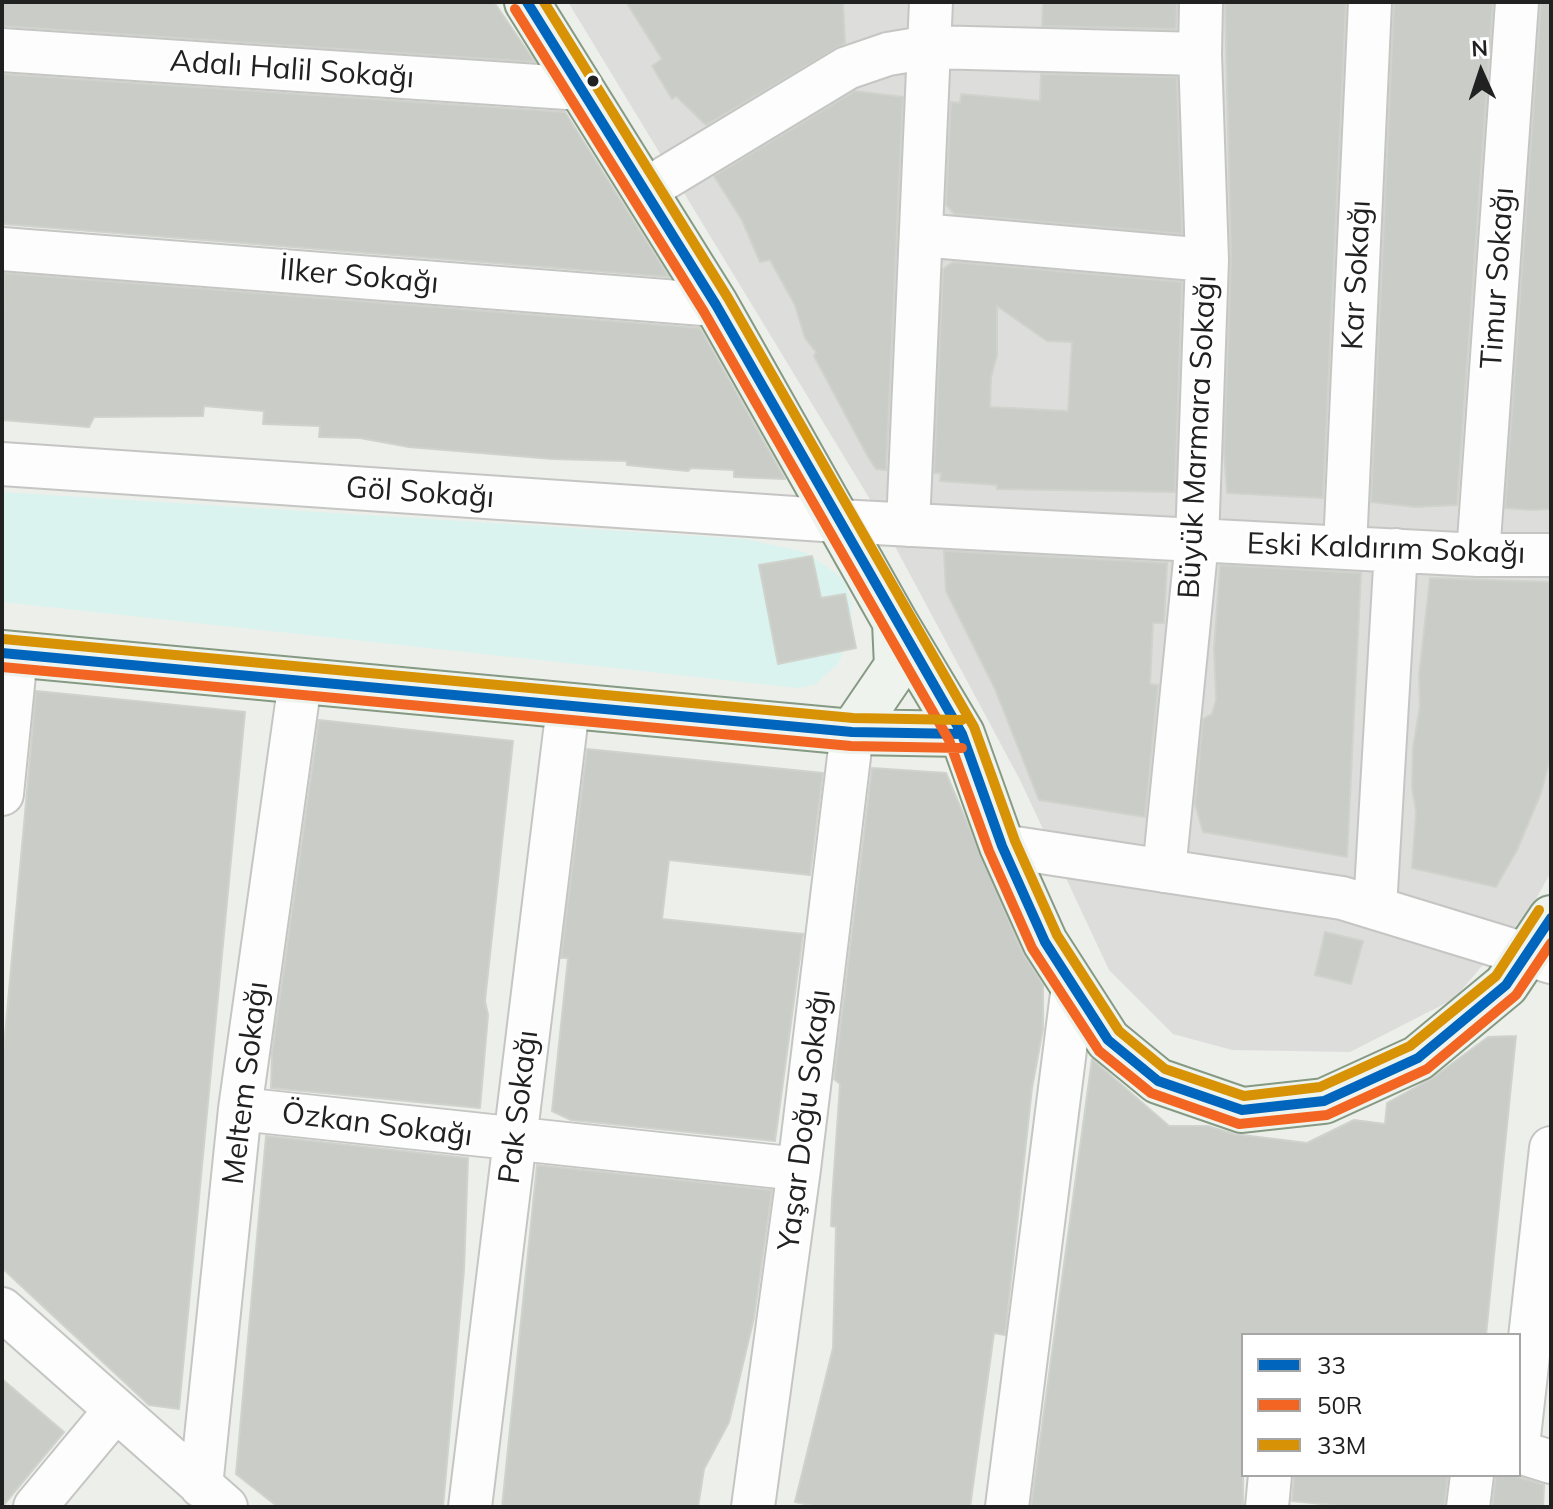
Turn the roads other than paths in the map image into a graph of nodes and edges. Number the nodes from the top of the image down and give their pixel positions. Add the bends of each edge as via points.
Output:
1 (931, 2) edge
2 (1201, 2) edge
3 (1370, 2) edge
4 (1517, 2) edge
5 (534, 4) edge
6 (930, 47) junction
7 (2, 50) edge
8 (1200, 54) junction
9 (582, 89) junction
10 (647, 189) junction
11 (921, 235) junction
12 (2, 249) edge
13 (1207, 260) junction
14 (716, 305) junction
15 (2, 464) edge
16 (838, 521) junction
17 (908, 525) junction
18 (1197, 541) junction
19 (1345, 547) junction
20 (1396, 550) junction
21 (1478, 555) junction
22 (1551, 555) edge
23 (895, 622) junction
24 (9, 654) edge
25 (300, 682) junction
26 (568, 707) junction
27 (852, 732) junction
28 (962, 734) junction
29 (2, 794) edge
30 (1002, 846) junction
31 (1164, 871) junction
32 (1375, 908) junction
33 (1551, 918) edge
34 (1538, 960) edge
35 (1073, 986) junction
36 (240, 1109) junction
37 (515, 1141) junction
38 (1551, 1148) edge
39 (799, 1169) junction
40 (2, 1309) edge
41 (114, 1412) junction
42 (1521, 1419) edge
43 (1521, 1453) edge
44 (1551, 1462) edge
45 (1270, 1477) edge
46 (1472, 1477) edge
47 (213, 1497) edge
48 (35, 1507) edge
49 (470, 1507) edge
50 (753, 1507) edge
51 (1007, 1507) edge
52 (1267, 1507) edge
53 (1468, 1507) edge

1 - 6 street
2 - 8 street, Büyük Marmara Sokağı
3 - 19 street, Kar Sokağı
4 - 21 street, Timur Sokağı
5 - 9 main road
6 - 8 street
6 - 10 street via 847,68
6 - 11 street
7 - 9 street, Adalı Halil Sokağı
8 - 13 street, Büyük Marmara Sokağı
9 - 10 main road
10 - 14 main road
11 - 13 street
11 - 17 street
12 - 14 street, İlker Sokağı
13 - 18 street, Büyük Marmara Sokağı
14 - 16 main road
15 - 16 street, Göl Sokağı
16 - 17 street, Eski Kaldırım Sokağı
16 - 23 main road
17 - 18 street, Eski Kaldırım Sokağı
18 - 19 street, Eski Kaldırım Sokağı
18 - 31 street, Büyük Marmara Sokağı
19 - 20 street, Eski Kaldırım Sokağı
20 - 21 street, Eski Kaldırım Sokağı
20 - 32 street
21 - 22 street, Eski Kaldırım Sokağı
23 - 27 main road via 897,666
23 - 28 main road
24 - 25 main road
24 - 29 street
25 - 26 main road
25 - 36 street, Meltem Sokağı
26 - 27 main road
26 - 37 street, Pak Sokağı
27 - 28 main road
27 - 39 street, Yaşar Doğu Sokağı
28 - 30 main road
30 - 31 street
30 - 35 main road via 1045,942
31 - 32 street via 1342,898
32 - 34 street
33 - 34 main road
34 - 35 main road via 1418,1058 1324,1101 1242,1110 1158,1081 1108,1040
35 - 51 street
36 - 37 street, Özkan Sokağı
36 - 47 street, Meltem Sokağı
37 - 39 street, Özkan Sokağı
37 - 49 street, Pak Sokağı
38 - 42 street
39 - 50 street, Yaşar Doğu Sokağı
40 - 41 street
41 - 47 street
41 - 48 street
43 - 44 street
45 - 52 street
46 - 53 street

